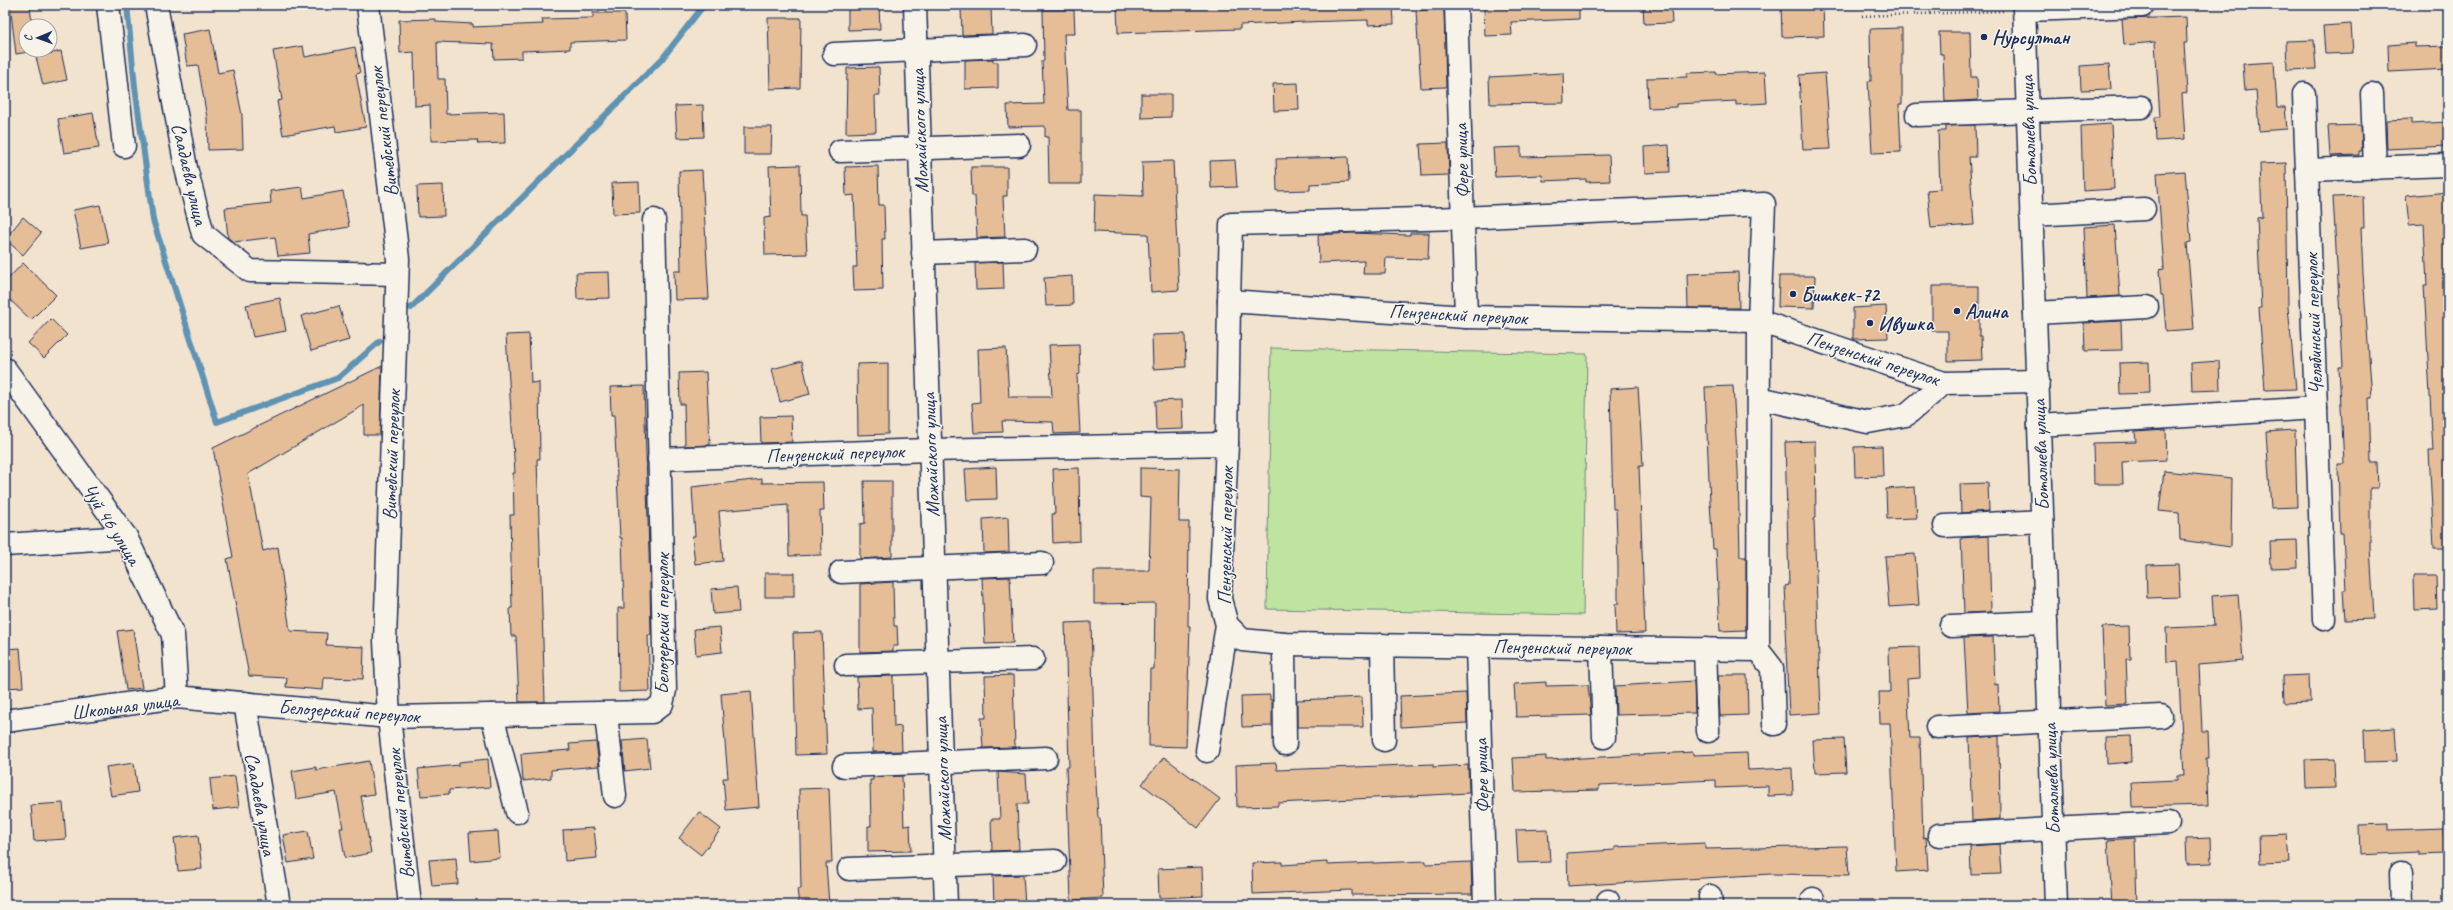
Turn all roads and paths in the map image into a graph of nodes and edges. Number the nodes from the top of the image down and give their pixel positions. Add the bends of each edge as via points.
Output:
1 (108, 5) edge
2 (156, 5) edge
3 (368, 5) edge
4 (915, 5) edge
5 (1456, 5) edge
6 (2142, 6) edge
7 (2024, 8) edge
8 (1862, 16) dead end
9 (1025, 45) dead end
10 (916, 49) junction
11 (834, 54) dead end
12 (2304, 94) dead end
13 (2372, 94) dead end
14 (2141, 107) dead end
15 (2028, 111) junction
16 (1917, 115) dead end
17 (1019, 145) dead end
18 (124, 146) dead end
19 (920, 148) junction
20 (840, 151) dead end
21 (2448, 165) edge
22 (2375, 168) junction
23 (2307, 170) junction
24 (2144, 209) dead end
25 (2031, 215) junction
26 (1462, 218) junction
27 (654, 220) dead end
28 (1025, 249) dead end
29 (923, 253) junction
30 (397, 274) junction
31 (1228, 301) junction
32 (2147, 307) dead end
33 (2035, 313) junction
34 (1466, 317) junction
35 (1760, 321) junction
36 (6, 372) edge
37 (2038, 381) junction
38 (1944, 383) junction
39 (1759, 398) junction
40 (2316, 408) junction
41 (2039, 425) junction
42 (1227, 444) junction
43 (930, 450) junction
44 (659, 459) junction
45 (2042, 521) junction
46 (1945, 526) dead end
47 (126, 537) junction
48 (5, 545) edge
49 (1042, 563) dead end
50 (934, 566) junction
51 (841, 572) dead end
52 (2324, 619) dead end
53 (2046, 622) junction
54 (1227, 625) junction
55 (1951, 626) dead end
56 (1284, 644) junction
57 (1382, 645) junction
58 (1477, 646) junction
59 (1602, 648) junction
60 (1705, 649) junction
61 (1758, 650) junction
62 (1033, 659) dead end
63 (938, 663) junction
64 (846, 665) dead end
65 (177, 697) junction
66 (245, 703) junction
67 (606, 714) junction
68 (492, 715) junction
69 (2161, 716) dead end
70 (389, 717) junction
71 (5, 721) edge
72 (2049, 722) junction
73 (1774, 724) dead end
74 (1937, 727) dead end
75 (1708, 731) dead end
76 (1604, 737) dead end
77 (1384, 740) dead end
78 (1285, 744) dead end
79 (1207, 751) dead end
80 (1046, 758) dead end
81 (941, 762) junction
82 (844, 766) dead end
83 (615, 796) dead end
84 (517, 812) dead end
85 (2168, 822) dead end
86 (2053, 829) junction
87 (1939, 835) dead end
88 (1055, 861) dead end
89 (945, 866) junction
90 (849, 869) dead end
91 (2401, 873) dead end
92 (279, 905) edge
93 (410, 905) edge
94 (946, 905) edge
95 (1485, 905) edge
96 (2056, 905) edge
97 (2402, 905) edge

1 - 18 street
2 - 30 street, Саадаева улица via 186,168 203,234 250,271
3 - 30 street, Витебский переулок via 398,259
4 - 10 street, Можайского улица
5 - 26 street, Фере улица
6 - 7 street
7 - 8 path
7 - 15 street, Боталиева улица
9 - 10 street
10 - 11 street
10 - 19 street, Можайского улица
12 - 23 street, Челябинский переулок
13 - 22 street
14 - 15 street
15 - 16 street
15 - 25 street, Боталиева улица
17 - 19 street
19 - 20 street
19 - 29 street, Можайского улица
21 - 22 street
22 - 23 street
23 - 40 street, Челябинский переулок
24 - 25 street
25 - 33 street, Боталиева улица
26 - 31 street via 1231,224
26 - 34 street, Фере улица
26 - 35 street via 1764,204
27 - 44 street, Белозерский переулок
28 - 29 street
29 - 43 street, Можайского улица
30 - 70 street, Витебский переулок via 385,641
31 - 34 street, Пензенский переулок
31 - 42 street, Пензенский переулок
32 - 33 street
33 - 37 street, Боталиева улица
34 - 35 street, Пензенский переулок
35 - 38 street, Пензенский переулок
35 - 39 street
36 - 47 street, Чуй 46 улица
37 - 38 street, Пензенский переулок
37 - 41 street, Боталиева улица
38 - 39 street via 1906,415 1868,422
39 - 61 street
40 - 41 street
40 - 52 street, Челябинский переулок
41 - 45 street, Боталиева улица
42 - 43 street, Пензенский переулок
42 - 54 street, Пензенский переулок via 1220,599
43 - 44 street, Пензенский переулок
43 - 50 street, Можайского улица
44 - 67 street, Белозерский переулок via 665,690 662,704 652,712
45 - 46 street
45 - 53 street, Боталиева улица
47 - 48 street
47 - 65 street, Чуй 46 улица via 173,635
49 - 50 street
50 - 51 street
50 - 63 street, Можайского улица
53 - 55 street
53 - 72 street, Боталиева улица
54 - 56 street, Пензенский переулок via 1242,640
54 - 79 street
56 - 57 street, Пензенский переулок
56 - 78 street
57 - 58 street, Пензенский переулок
57 - 77 street
58 - 59 street, Пензенский переулок
58 - 95 street, Фере улица
59 - 60 street, Пензенский переулок
59 - 76 street
60 - 61 street, Пензенский переулок
60 - 75 street
61 - 73 street via 1772,668
62 - 63 street
63 - 64 street
63 - 81 street, Можайского улица
65 - 66 street, Школьная улица
65 - 71 street, Школьная улица
66 - 70 street, Белозерский переулок
66 - 92 street, Саадаева улица
67 - 68 street, Белозерский переулок
67 - 83 street
68 - 70 street, Белозерский переулок
68 - 84 street
69 - 72 street
70 - 93 street, Витебский переулок
72 - 74 street
72 - 86 street, Боталиева улица
80 - 81 street
81 - 82 street
81 - 89 street, Можайского улица
85 - 86 street
86 - 87 street
86 - 96 street, Боталиева улица
88 - 89 street
89 - 90 street
89 - 94 street, Можайского улица
91 - 97 street

